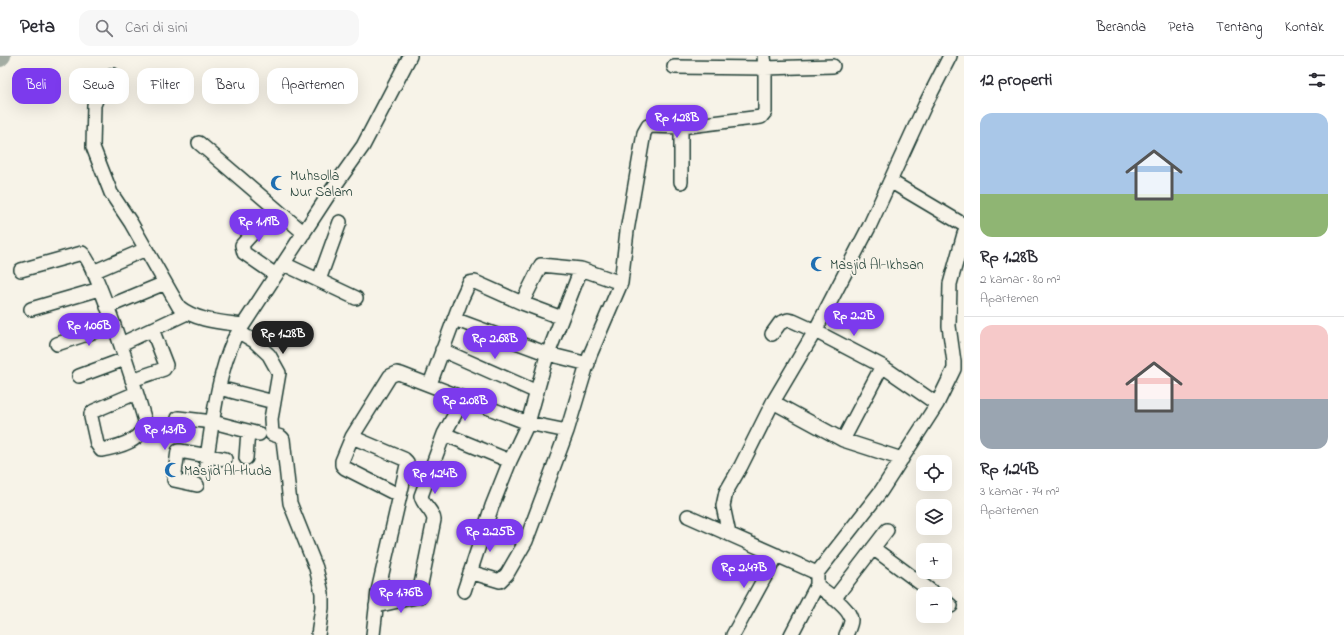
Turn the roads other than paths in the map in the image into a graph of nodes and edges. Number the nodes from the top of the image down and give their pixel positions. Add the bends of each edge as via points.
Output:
1 (410, 56) edge
2 (950, 56) edge
3 (765, 62) edge
4 (833, 66) dead end
5 (674, 67) dead end
6 (94, 104) edge
7 (682, 127) junction
8 (199, 143) dead end
9 (890, 181) junction
10 (681, 182) dead end
11 (275, 208) junction
12 (340, 222) dead end
13 (964, 225) edge
14 (304, 233) junction
15 (964, 234) edge
16 (146, 249) junction
17 (960, 267) edge
18 (581, 269) junction
19 (21, 270) dead end
20 (280, 270) junction
21 (93, 272) junction
22 (319, 280) junction
23 (165, 283) junction
24 (621, 283) junction
25 (100, 289) junction
26 (356, 298) dead end
27 (522, 303) junction
28 (107, 307) junction
29 (31, 308) dead end
30 (187, 313) junction
31 (562, 318) junction
32 (454, 319) junction
33 (114, 325) junction
34 (241, 328) junction
35 (152, 329) junction
36 (815, 331) junction
37 (772, 334) dead end
38 (56, 344) dead end
39 (121, 344) junction
40 (442, 350) junction
41 (548, 354) junction
42 (125, 359) junction
43 (588, 364) junction
44 (882, 366) junction
45 (79, 376) dead end
46 (132, 380) junction
47 (430, 384) junction
48 (219, 388) junction
49 (537, 392) junction
50 (136, 393) junction
51 (464, 398) junction
52 (274, 402) junction
53 (773, 402) junction
54 (937, 404) junction
55 (178, 418) dead end
56 (213, 422) junction
57 (528, 423) junction
58 (567, 431) junction
59 (444, 434) junction
60 (352, 437) junction
61 (843, 440) junction
62 (246, 458) dead end
63 (206, 459) junction
64 (225, 459) dead end
65 (902, 459) junction
66 (510, 461) junction
67 (197, 484) dead end
68 (400, 496) junction
69 (688, 516) dead end
70 (486, 524) junction
71 (886, 530) dead end
72 (729, 534) junction
73 (526, 540) junction
74 (873, 548) junction
75 (777, 555) junction
76 (470, 572) junction
77 (817, 579) junction
78 (926, 587) edge
79 (464, 591) dead end
80 (834, 599) junction
81 (376, 606) junction
82 (318, 635) edge
83 (373, 635) edge
84 (733, 635) edge
85 (791, 635) edge
86 (846, 635) edge

1 - 14 street via 363,146
2 - 9 street
3 - 4 street
3 - 5 street
3 - 7 street via 765,112 761,117
6 - 16 street via 93,147 111,193
7 - 10 street
7 - 24 street via 648,126 644,132
8 - 11 street
9 - 13 street
9 - 36 street
11 - 14 street
11 - 20 street via 242,245 244,253
12 - 22 street
14 - 20 street
15 - 17 street
16 - 21 street
16 - 23 street
17 - 54 street via 952,275 950,284 949,326 954,364
18 - 24 street
18 - 27 street via 541,265
18 - 31 street
19 - 21 street via 82,253
20 - 22 street
20 - 34 street
21 - 25 street
22 - 26 street
23 - 28 street
23 - 30 street via 180,307
24 - 43 street
25 - 28 street
25 - 29 street
27 - 31 street
27 - 32 street via 472,281
28 - 33 street
30 - 34 street
30 - 35 street
31 - 41 street
32 - 40 street
32 - 41 street
33 - 38 street
33 - 39 street
34 - 48 street via 230,348
34 - 52 street via 269,355 279,373
35 - 39 street
35 - 46 street via 166,365 164,369
36 - 37 street via 788,320 780,323
36 - 44 street
36 - 53 street
39 - 42 street
40 - 47 street
40 - 49 street
41 - 43 street
41 - 49 street
42 - 45 street
42 - 46 street
43 - 58 street
44 - 54 street
44 - 61 street
46 - 50 street
47 - 51 street
47 - 60 street via 397,373 390,376
48 - 52 street
48 - 56 street
49 - 57 street
50 - 50 street via 145,421 141,433 129,441 101,450 97,444 91,414
51 - 57 street
51 - 59 street
52 - 82 street via 272,434 283,439 290,503 316,568 322,593
53 - 61 street
53 - 72 street via 726,492 723,506
54 - 65 street
55 - 56 street
56 - 62 street via 253,432
56 - 63 street
57 - 58 street
57 - 66 street
58 - 73 street
59 - 66 street
59 - 81 street via 421,496 434,520 420,595
60 - 68 street via 406,460
60 - 68 street via 342,465
61 - 65 street
63 - 64 street
63 - 67 street via 178,451 174,480
65 - 77 street via 882,491
66 - 70 street
68 - 81 street
69 - 72 street
70 - 73 street
70 - 76 street
71 - 74 street
72 - 75 street
73 - 76 street via 501,581
74 - 78 street
74 - 80 street
75 - 77 street
75 - 84 street
76 - 79 street
77 - 80 street
77 - 85 street
80 - 86 street via 849,613 851,623
81 - 83 street

